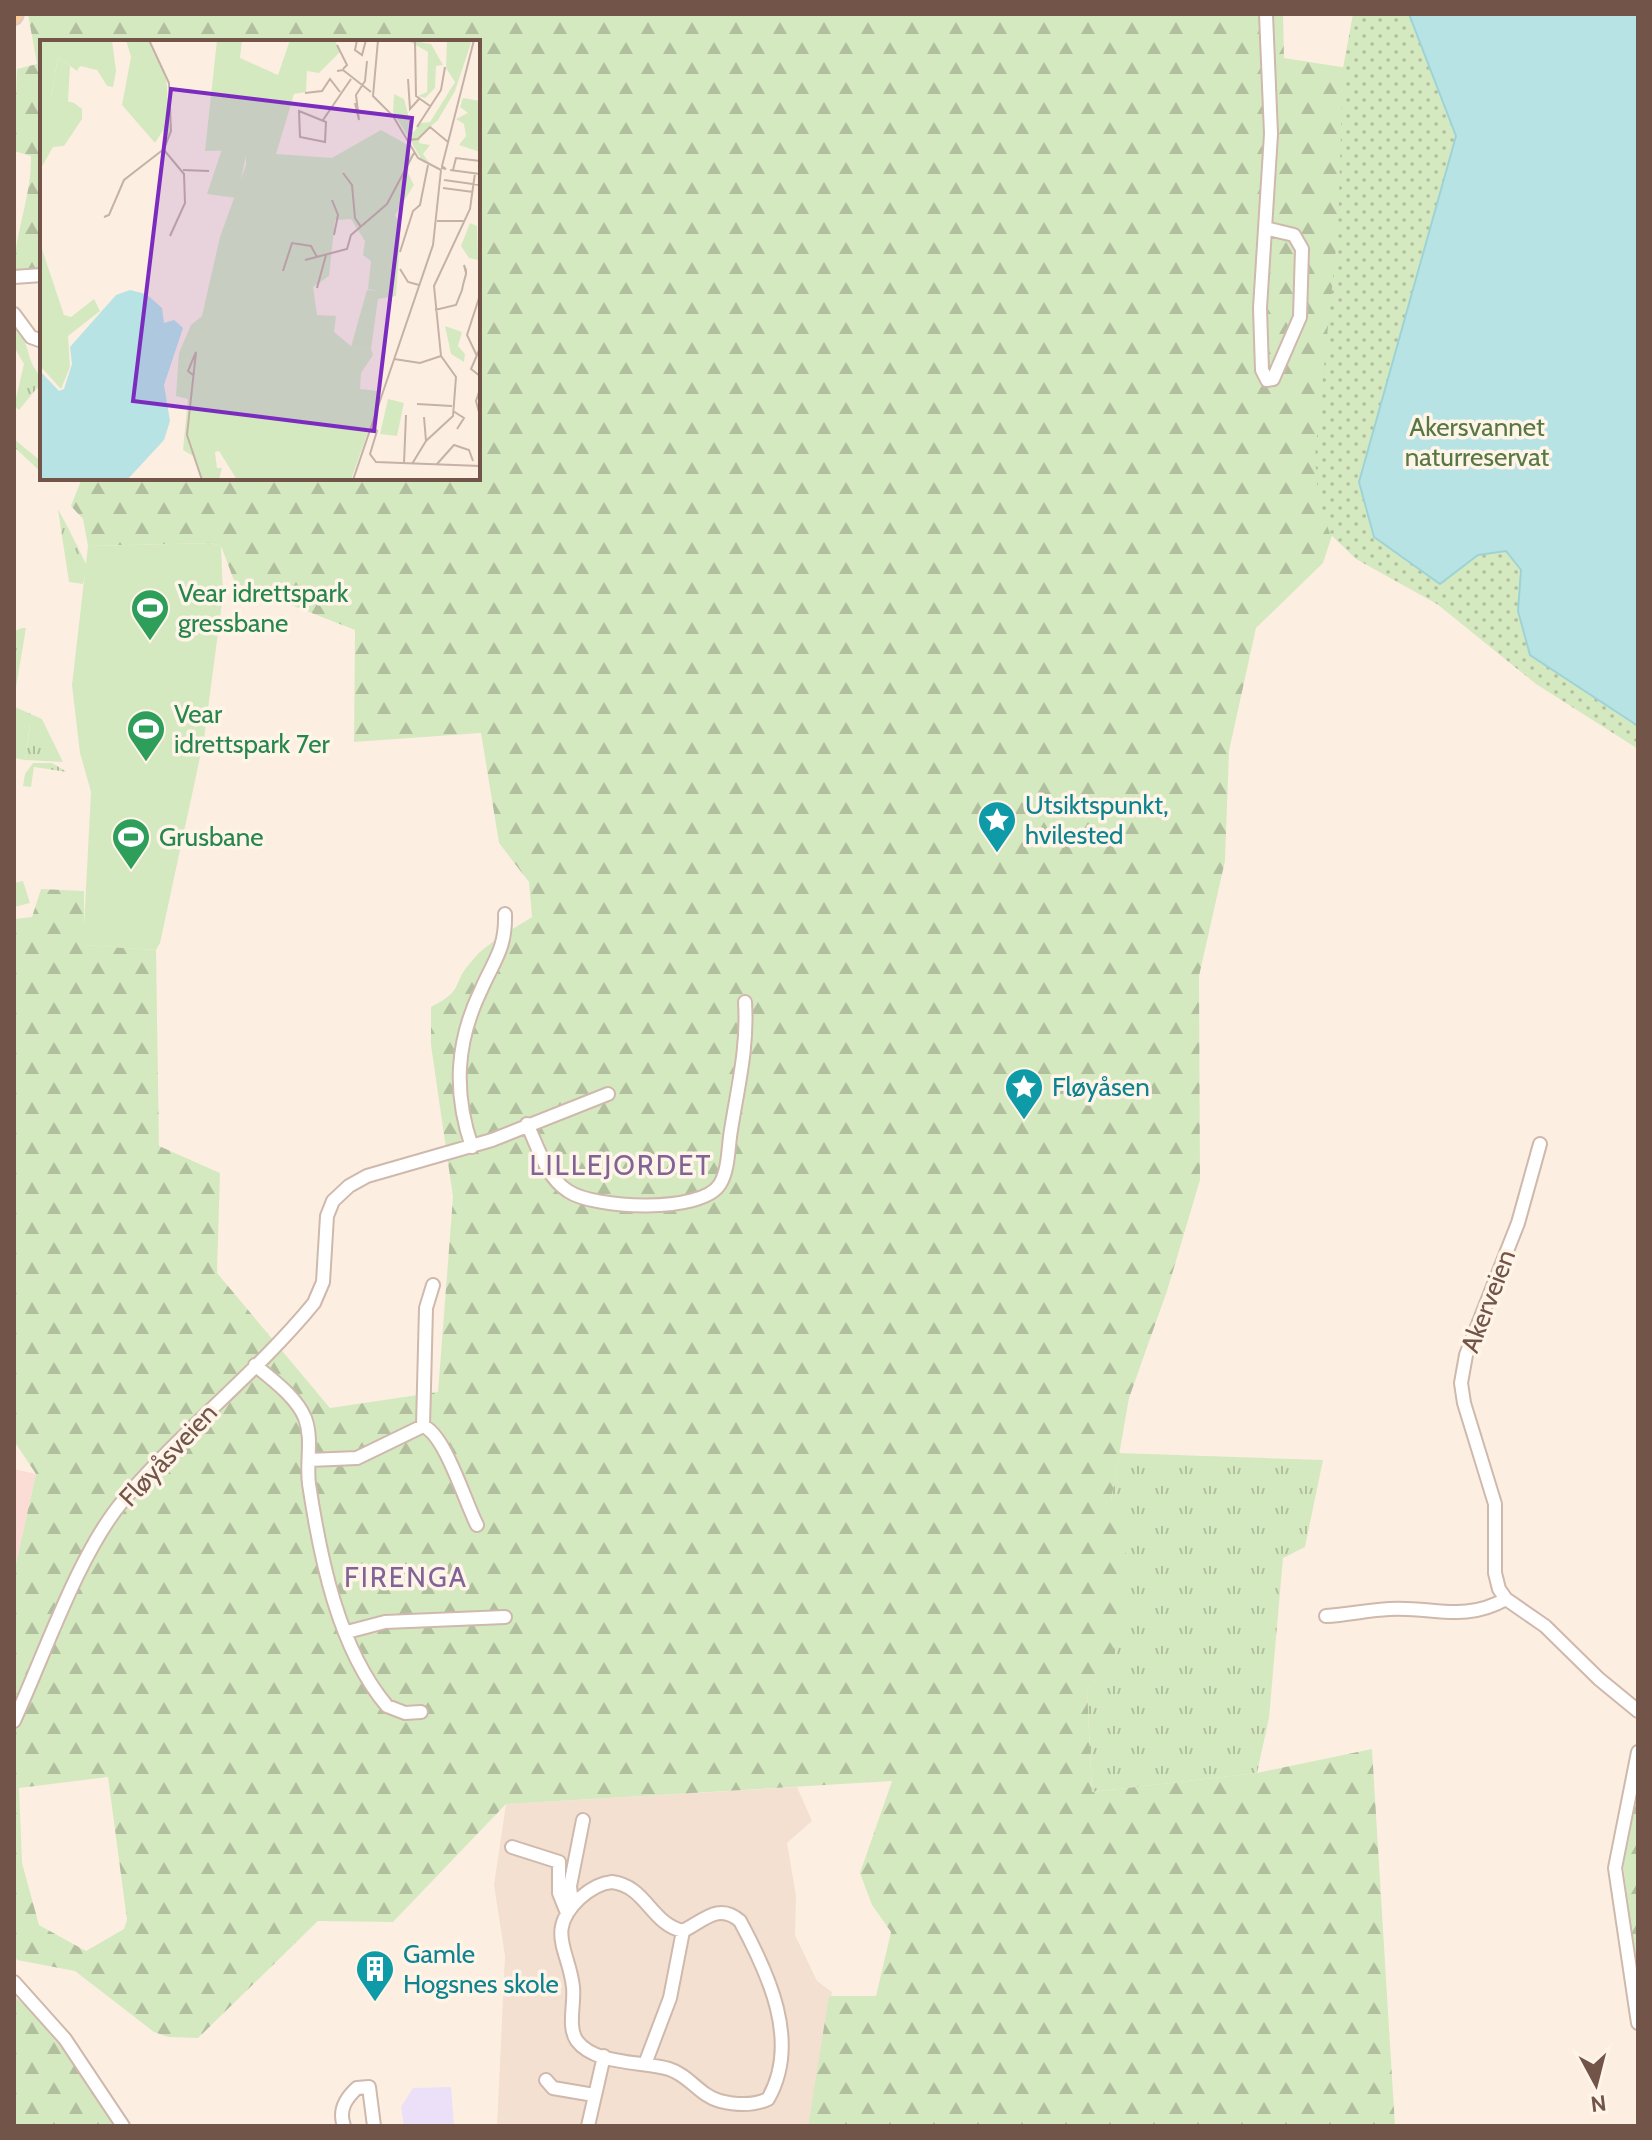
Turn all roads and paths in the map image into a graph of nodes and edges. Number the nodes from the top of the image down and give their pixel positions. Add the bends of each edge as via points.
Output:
1 (1266, 14) edge
2 (1265, 228) junction
3 (40, 275) edge
4 (14, 277) edge
5 (14, 314) edge
6 (40, 340) edge
7 (505, 914) dead end
8 (745, 1002) dead end
9 (608, 1094) dead end
10 (527, 1124) junction
11 (1540, 1144) dead end
12 (472, 1147) junction
13 (433, 1285) dead end
14 (255, 1365) junction
15 (423, 1426) junction
16 (309, 1460) junction
17 (477, 1525) dead end
18 (1506, 1599) junction
19 (1326, 1616) dead end
20 (505, 1617) dead end
21 (347, 1632) junction
22 (1638, 1711) edge
23 (421, 1712) dead end
24 (14, 1721) edge
25 (1638, 1752) edge
26 (583, 1820) dead end
27 (512, 1847) dead end
28 (569, 1909) junction
29 (683, 1931) junction
30 (14, 1982) edge
31 (19, 1991) edge
32 (1638, 2023) edge
33 (604, 2056) junction
34 (645, 2064) junction
35 (546, 2080) dead end
36 (594, 2095) junction
37 (123, 2126) edge
38 (344, 2126) edge
39 (374, 2126) edge
40 (588, 2126) edge

1 - 2 street via 1271,134
2 - 2 street via 1260,308 1262,370 1267,380 1273,379 1300,317 1302,249 1294,235
3 - 4 street
5 - 6 street via 31,337
7 - 12 street via 502,952 473,1007 460,1054 459,1101
8 - 10 street via 744,1066 725,1166 719,1185 705,1197 619,1205 579,1197 551,1175
9 - 10 street
10 - 12 street
11 - 18 street, Akerveien via 1518,1223 1466,1355 1461,1383 1495,1504 1495,1573
12 - 14 street, Fløyåsveien via 356,1181 338,1196 324,1228 319,1294
13 - 15 street via 426,1308
14 - 16 street via 300,1409 308,1429
14 - 24 street, Fløyåsveien via 109,1519
15 - 16 street via 357,1458
15 - 17 street via 440,1442
16 - 21 street via 331,1588
18 - 19 street via 1463,1612 1388,1609
18 - 22 street via 1545,1626
20 - 21 street via 385,1622
21 - 23 street via 387,1706
25 - 32 street via 1615,1868
26 - 28 street
27 - 28 street via 559,1862 559,1893
28 - 29 street via 601,1884 618,1883 635,1890 666,1925
28 - 33 street via 561,1946 573,1988 572,2030 584,2048
29 - 34 street via 670,1998
29 - 34 street via 715,1913 740,1921 780,2016 783,2038 774,2086 763,2102 728,2103 715,2100 676,2072
30 - 31 street
31 - 37 street via 65,2039
33 - 34 street
33 - 36 street
35 - 36 street via 553,2088
36 - 40 street
38 - 39 street via 344,2101 357,2088 369,2087

